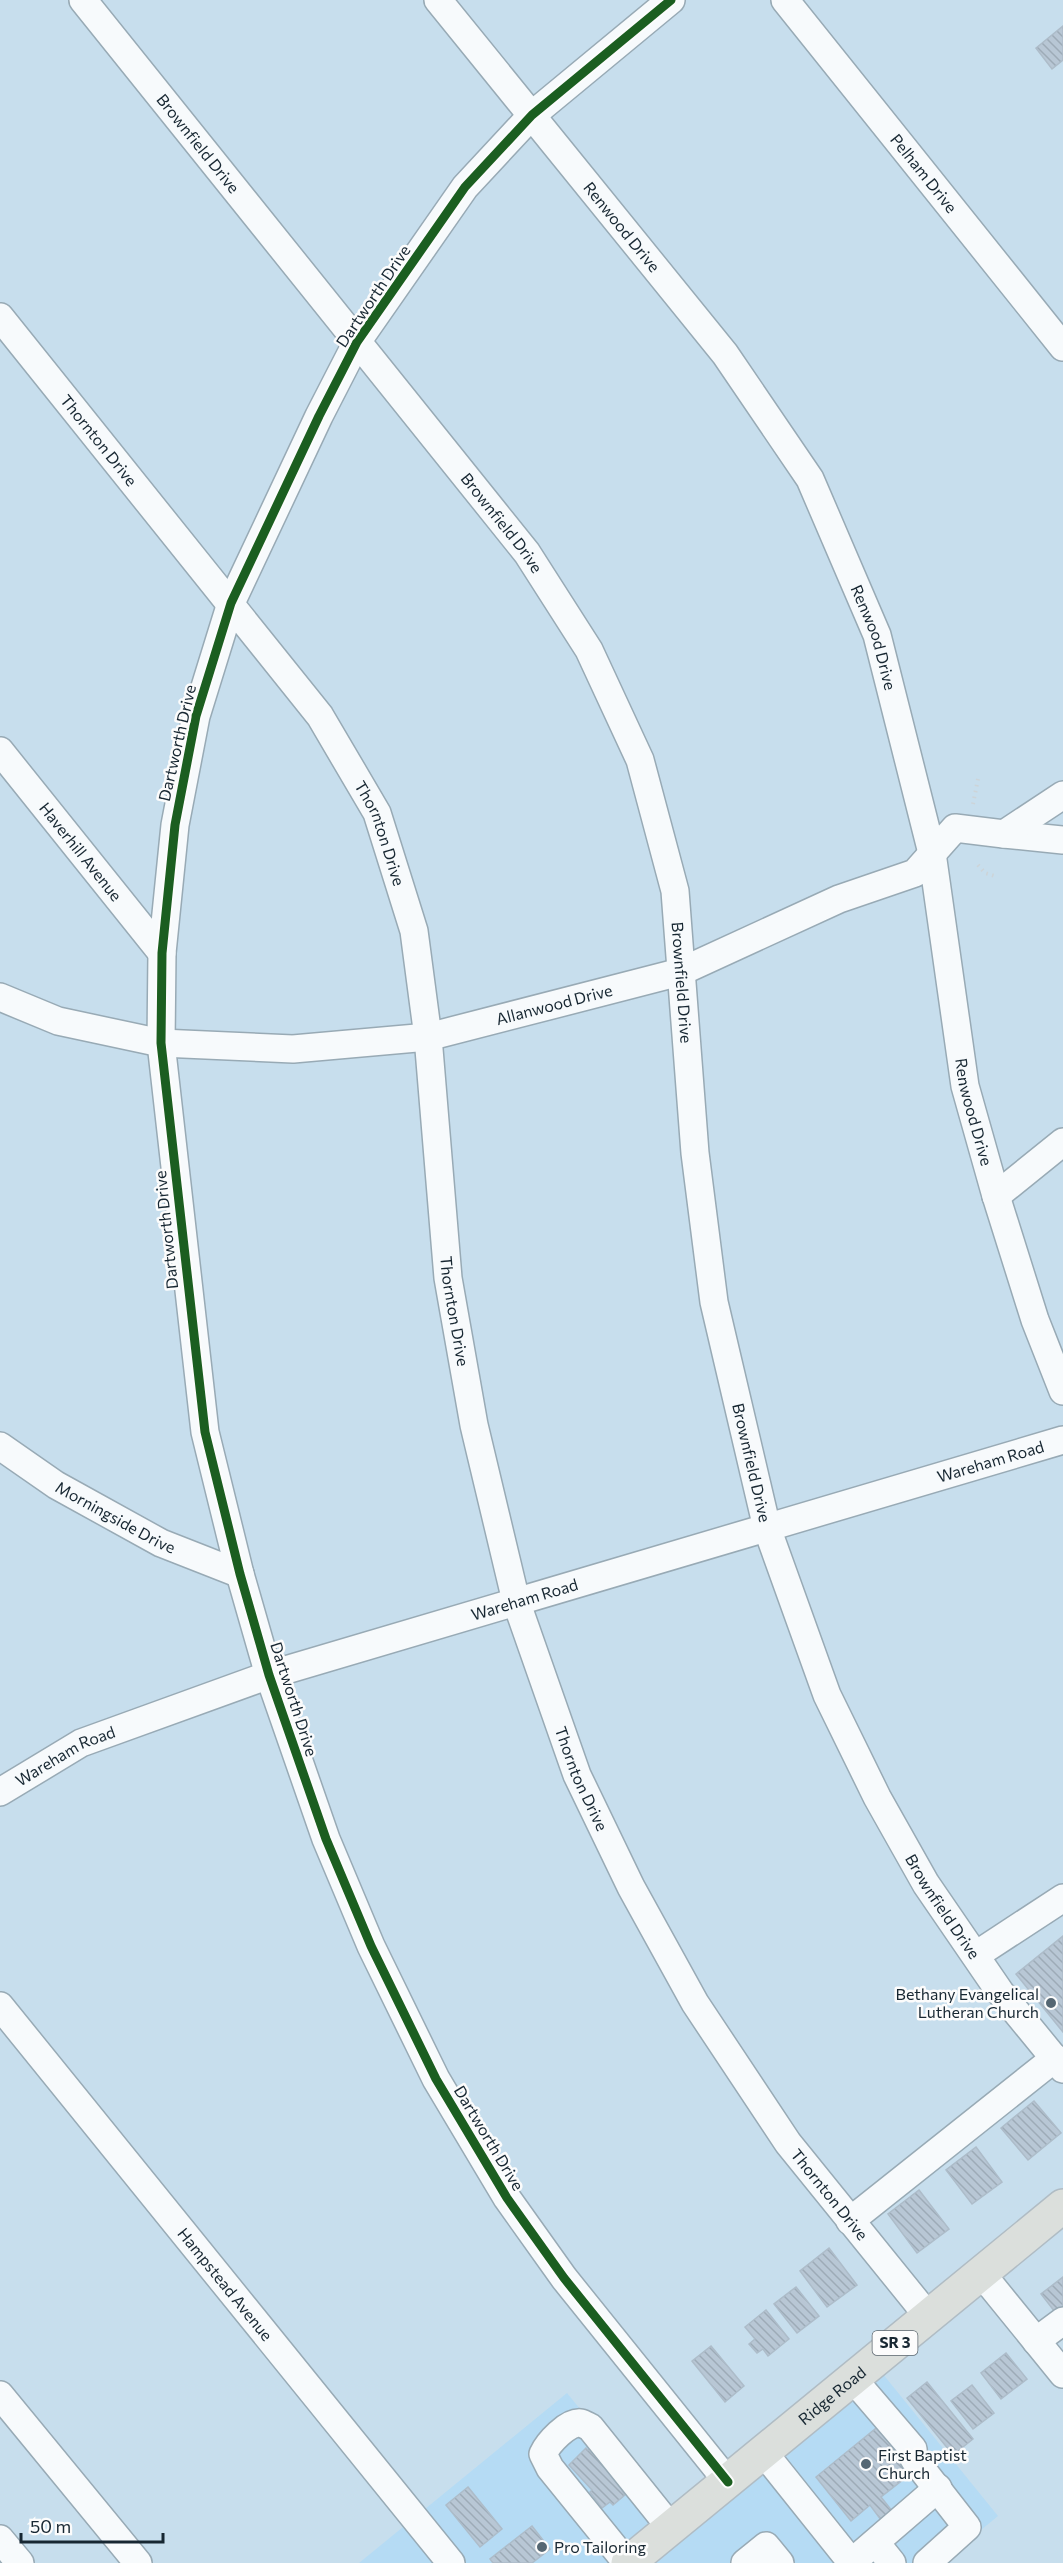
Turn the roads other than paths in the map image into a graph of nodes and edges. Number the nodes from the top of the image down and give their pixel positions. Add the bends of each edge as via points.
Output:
1 (83, 0) edge
2 (438, 0) edge
3 (671, 0) edge
4 (785, 0) edge
5 (532, 115) junction
6 (0, 317) edge
7 (357, 342) junction
8 (1063, 347) edge
9 (231, 603) junction
10 (0, 751) edge
11 (1063, 795) edge
12 (1004, 834) junction
13 (1063, 840) edge
14 (932, 853) junction
15 (162, 953) junction
16 (680, 972) junction
17 (0, 997) edge
18 (428, 1037) junction
19 (161, 1043) junction
20 (1063, 1142) edge
21 (996, 1196) junction
22 (1063, 1391) edge
23 (1063, 1440) edge
24 (0, 1446) edge
25 (767, 1528) junction
26 (240, 1574) junction
27 (516, 1601) junction
28 (269, 1675) junction
29 (0, 1792) edge
30 (1063, 1898) edge
31 (976, 1955) junction
32 (0, 2006) edge
33 (1059, 2064) edge
34 (1063, 2206) edge
35 (850, 2220) junction
36 (981, 2273) junction
37 (928, 2316) junction
38 (1063, 2321) edge
39 (1036, 2341) junction
40 (1063, 2374) edge
41 (853, 2379) junction
42 (0, 2395) edge
43 (764, 2453) junction
44 (728, 2482) junction
45 (938, 2488) junction
46 (670, 2528) junction
47 (0, 2539) edge
48 (884, 2553) edge
49 (20, 2563) edge
50 (138, 2563) edge
51 (451, 2563) edge
52 (628, 2563) edge
53 (745, 2563) edge
54 (780, 2563) edge
55 (851, 2563) edge
56 (927, 2563) edge

1 - 7 street, Brownfield Drive
2 - 5 street, Renwood Drive
3 - 5 street, Dartworth Drive
4 - 8 street, Pelham Drive
5 - 7 street, Dartworth Drive via 465,187
5 - 14 street, Renwood Drive via 725,354 810,479 878,635
6 - 9 street, Thornton Drive
7 - 9 street, Dartworth Drive
7 - 16 street, Brownfield Drive via 527,553 589,650 640,760 675,891
9 - 15 street, Dartworth Drive via 196,716 175,825
9 - 18 street, Thornton Drive via 320,716 377,813 414,931
10 - 15 street, Haverhill Avenue
11 - 12 street
12 - 13 street
12 - 14 street, Allanwood Drive via 955,828
14 - 16 street, Allanwood Drive via 915,873 839,899
14 - 21 street, Renwood Drive via 965,1086
15 - 19 street, Dartworth Drive
16 - 18 street, Allanwood Drive
16 - 25 street, Brownfield Drive via 695,1153 714,1302
17 - 19 street, Allanwood Drive via 58,1022
18 - 19 street, Allanwood Drive via 293,1049
18 - 27 street, Thornton Drive via 448,1278 474,1425
19 - 26 street, Dartworth Drive via 206,1432
20 - 21 street
21 - 22 street, Renwood Drive via 1035,1320
23 - 25 street, Wareham Road
24 - 26 street, Morningside Drive via 56,1485 162,1543
25 - 27 street, Wareham Road
25 - 31 street, Brownfield Drive via 827,1695 877,1797 926,1884
26 - 28 street, Dartworth Drive
27 - 28 street, Wareham Road
27 - 35 street, Thornton Drive via 578,1774 631,1887 695,2003 788,2143
28 - 29 street, Wareham Road via 81,1743
28 - 44 street, Dartworth Drive via 326,1839 371,1946 436,2079 507,2198 564,2278
30 - 31 street
31 - 33 street, Brownfield Drive via 1000,1992
32 - 51 street, Hampstead Avenue
33 - 35 street
34 - 36 main road, Ridge Road / SR 3
35 - 37 street, Thornton Drive
36 - 37 main road, Ridge Road / SR 3
36 - 39 street
37 - 41 main road, Ridge Road / SR 3
38 - 39 street
39 - 40 street
41 - 43 main road, Ridge Road / SR 3
41 - 45 street via 881,2419 913,2450 907,2453
42 - 50 street
43 - 44 main road, Ridge Road / SR 3
43 - 55 street
44 - 46 main road, Ridge Road / SR 3
45 - 48 street
45 - 56 street via 967,2527
46 - 52 main road, Ridge Road / SR 3
46 - 52 street via 590,2427 572,2424 543,2454 550,2468
47 - 49 street
48 - 55 street
53 - 54 street via 766,2546

